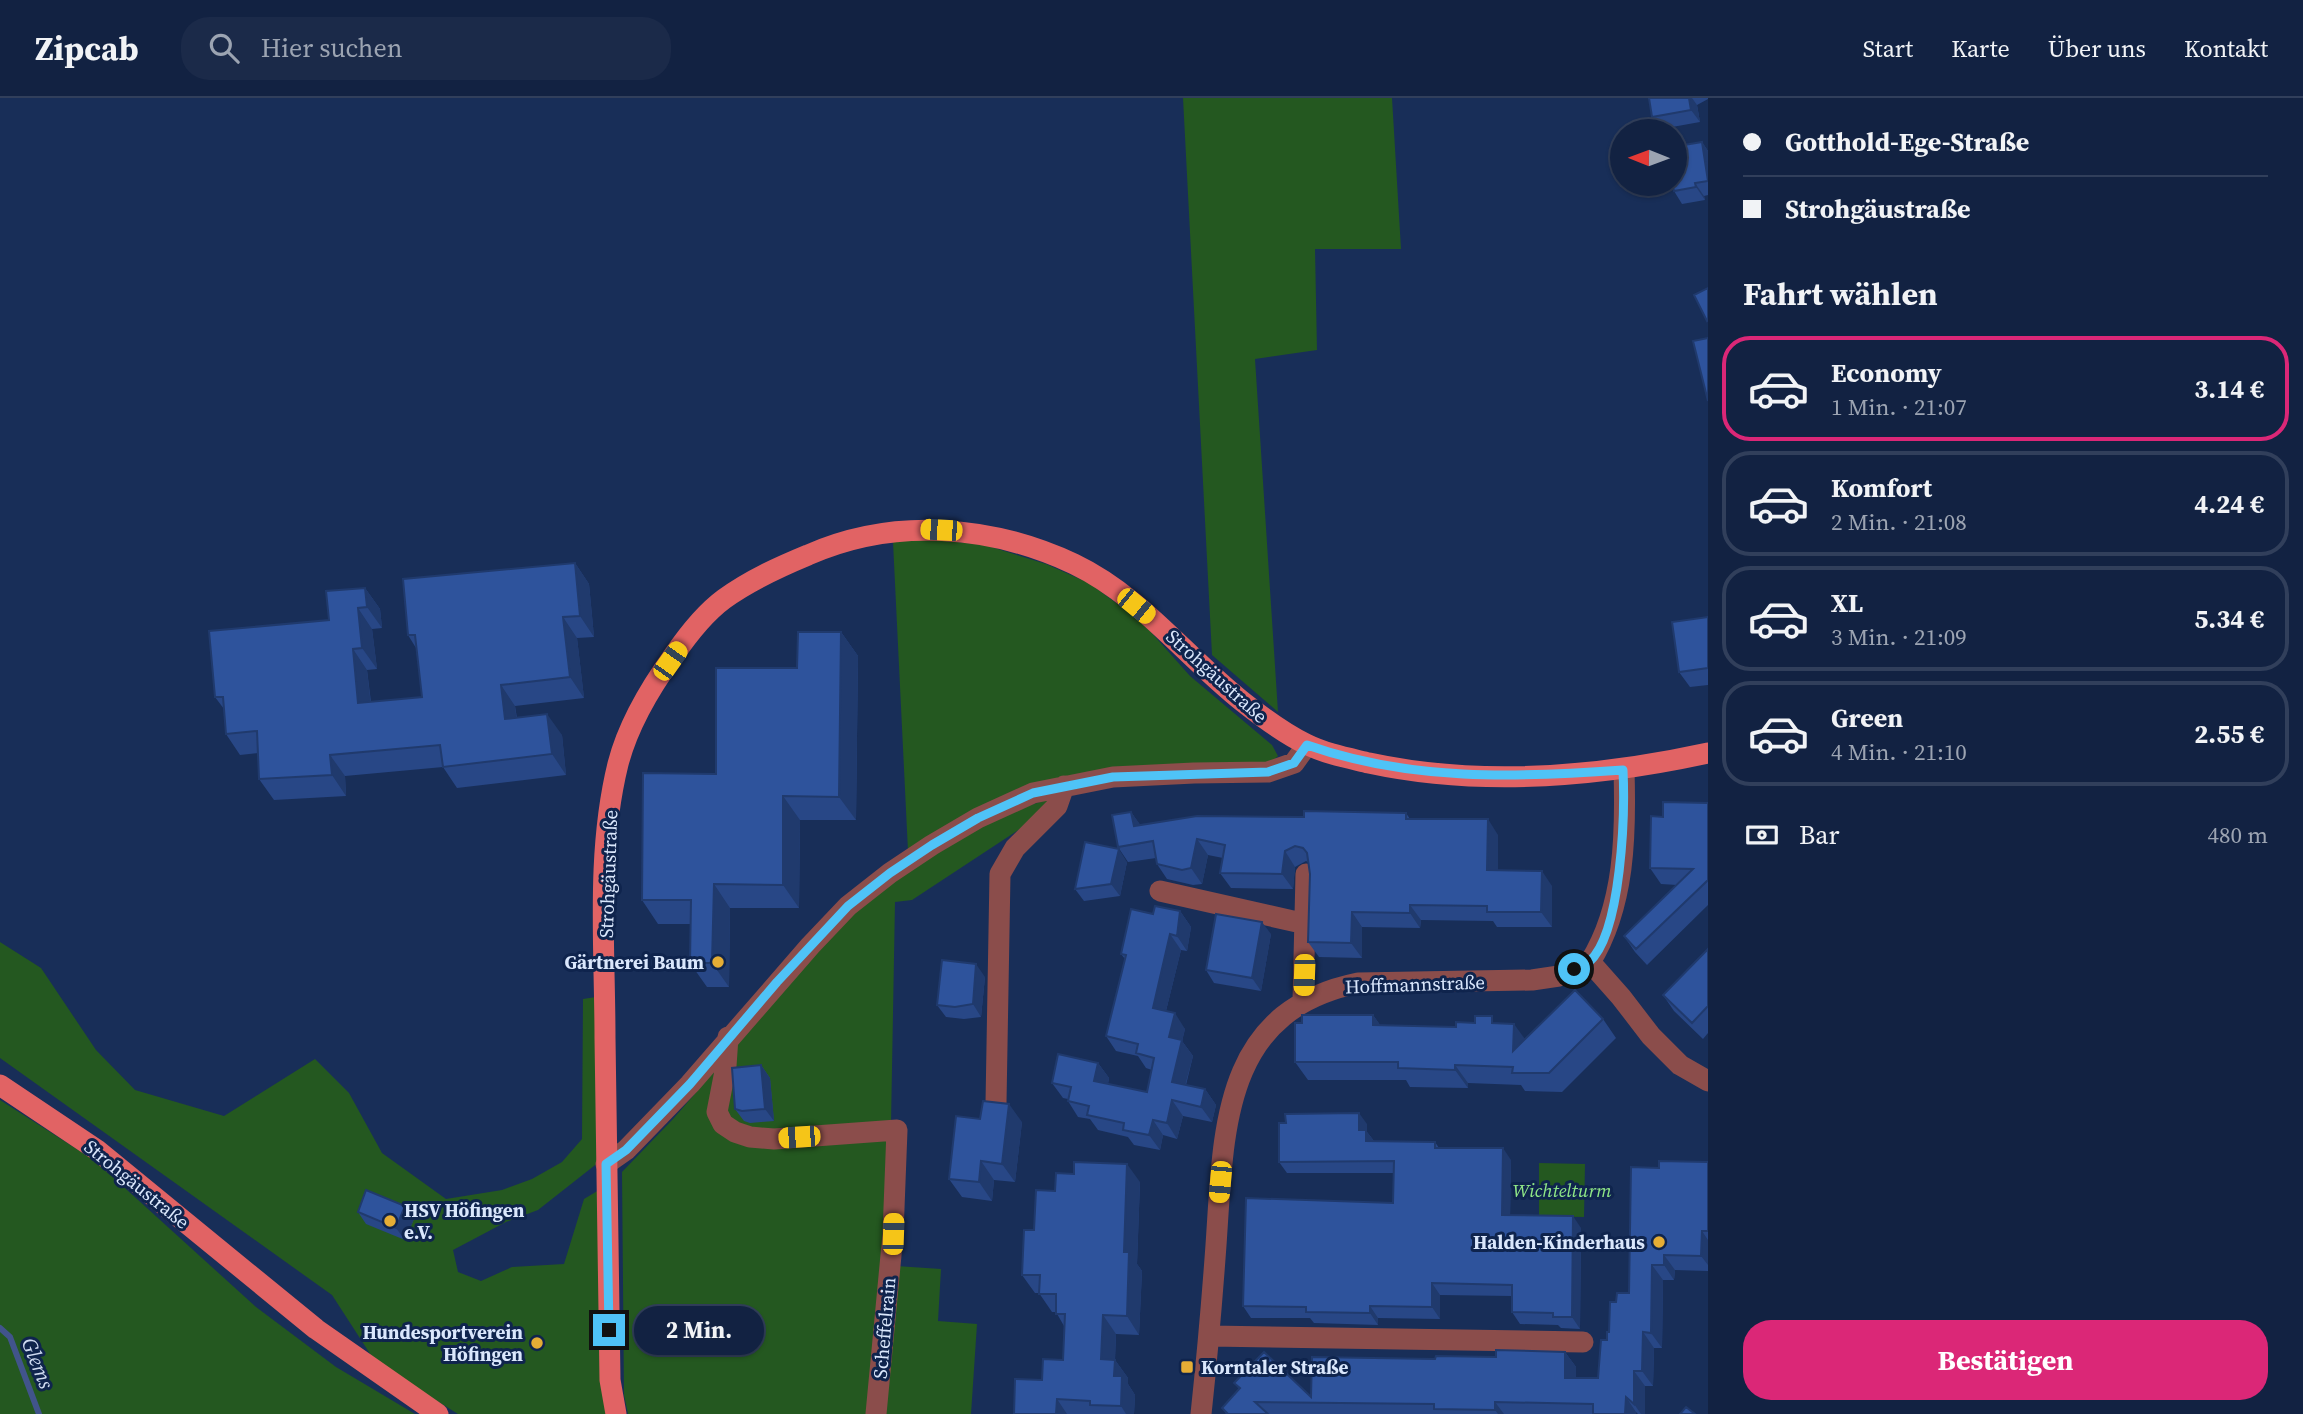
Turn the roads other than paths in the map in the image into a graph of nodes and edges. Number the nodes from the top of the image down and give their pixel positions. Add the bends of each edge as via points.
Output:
1 (1307, 745) junction
2 (1708, 753) edge
3 (1623, 770) junction
4 (1064, 786) junction
5 (1306, 874) edge
6 (1160, 891) dead end
7 (1306, 923) junction
8 (1590, 962) junction
9 (1303, 1001) junction
10 (728, 1037) junction
11 (1708, 1080) edge
12 (0, 1086) edge
13 (996, 1103) edge
14 (606, 1164) junction
15 (1210, 1336) junction
16 (1583, 1342) dead end
17 (438, 1414) edge
18 (616, 1414) edge
19 (876, 1414) edge
20 (1201, 1414) edge

1 - 3 main road, Strohgäustraße via 1393,768 1455,775 1553,776
1 - 4 street via 1294,763 1268,772 1113,777
1 - 14 main road, Strohgäustraße via 1238,698 1121,594 1078,566 1028,545 964,532 892,531 818,550 721,601 657,678 619,761 608,817 605,874
2 - 3 main road, Strohgäustraße
3 - 8 street via 1625,811 1613,913
4 - 10 street via 1033,793 978,818 890,873 848,906
4 - 13 street via 1057,806 1015,848 1000,874
5 - 7 street
6 - 7 street
7 - 9 street
8 - 9 street, Hoffmannstraße via 1559,976 1532,980 1358,983
8 - 11 street via 1651,1036 1680,1065
9 - 15 street, Hoffmannstraße via 1278,1018 1257,1044 1243,1066 1231,1101 1222,1159
10 - 14 street via 690,1084 626,1150
10 - 19 street, Scheffelrain via 717,1112 723,1124 735,1132 774,1139 897,1130 893,1234
12 - 17 main road, Strohgäustraße via 97,1150 316,1329
14 - 18 main road, Strohgäustraße via 610,1380
15 - 16 street
15 - 20 street, Hoffmannstraße

